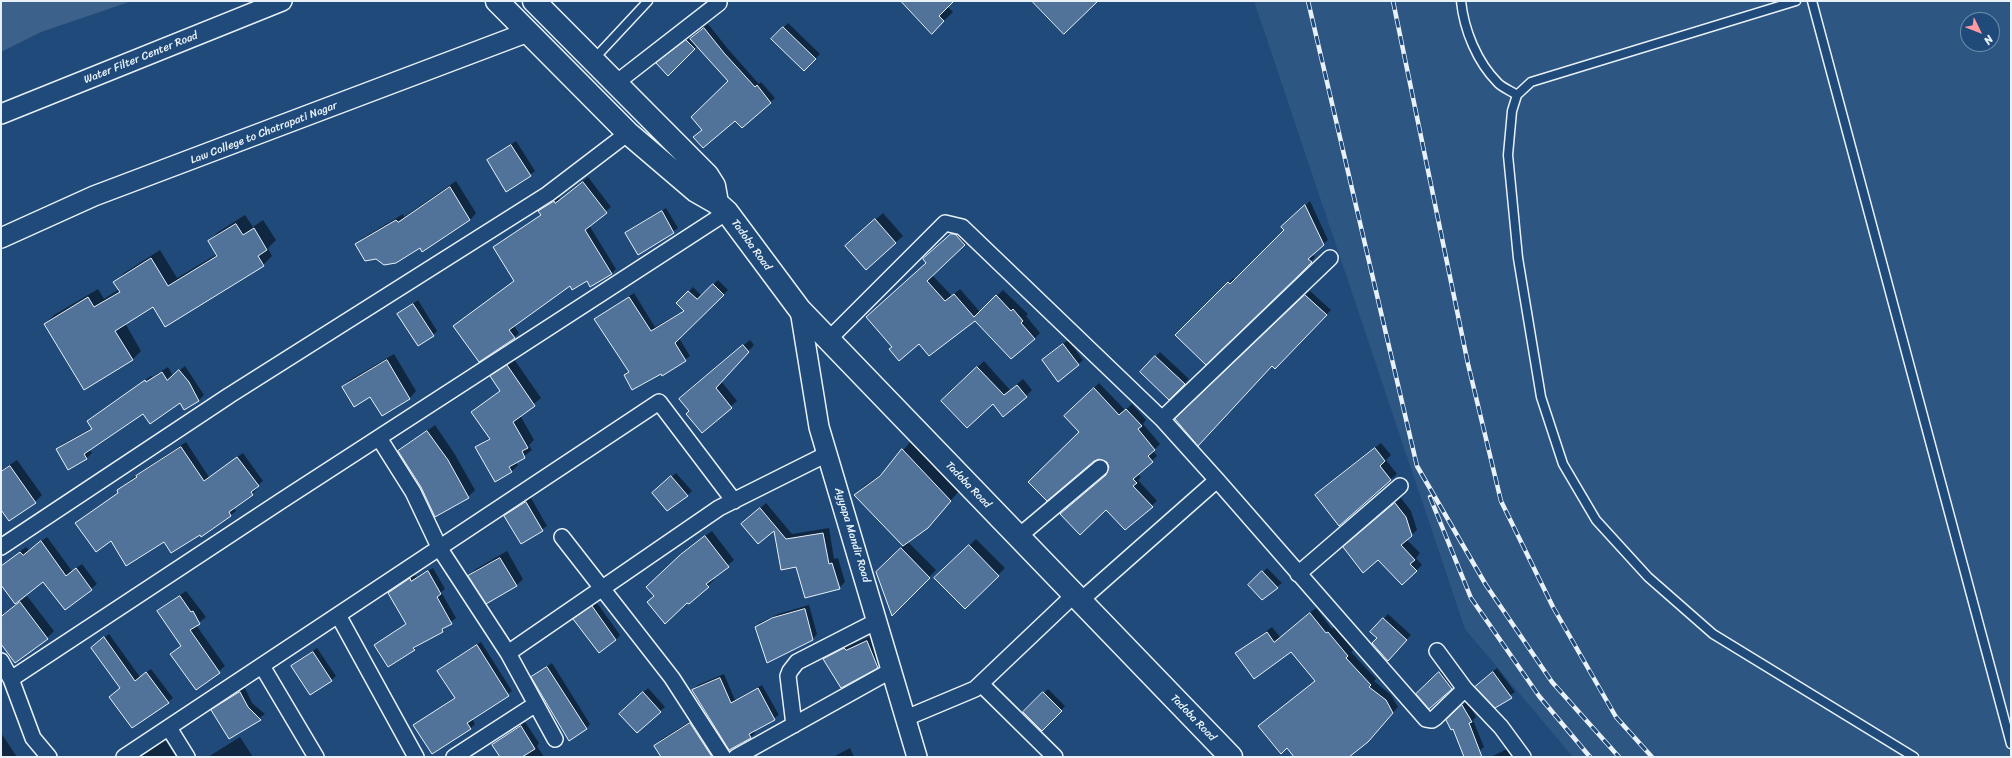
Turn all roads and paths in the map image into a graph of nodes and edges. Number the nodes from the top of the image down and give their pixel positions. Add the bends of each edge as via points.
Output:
1 (282, 1) edge
2 (496, 1) edge
3 (534, 1) edge
4 (648, 1) edge
5 (1461, 1) edge
6 (1796, 1) edge
7 (1812, 1) edge
8 (719, 3) dead end
9 (528, 32) junction
10 (592, 60) junction
11 (616, 83) junction
12 (1517, 95) junction
13 (1, 114) edge
14 (628, 133) junction
15 (722, 208) junction
16 (1, 238) edge
17 (1330, 258) dead end
18 (800, 310) junction
19 (828, 340) junction
20 (1162, 419) junction
21 (379, 438) junction
22 (827, 454) junction
23 (1100, 468) dead end
24 (1217, 480) junction
25 (1400, 486) dead end
26 (734, 501) junction
27 (1018, 536) junction
28 (562, 537) dead end
29 (1, 547) edge
30 (440, 549) junction
31 (1298, 574) junction
32 (603, 588) junction
33 (1077, 598) junction
34 (338, 615) junction
35 (877, 621) junction
36 (1437, 651) dead end
37 (508, 652) junction
38 (1, 661) edge
39 (262, 666) junction
40 (892, 670) junction
41 (11, 679) junction
42 (981, 684) junction
43 (1465, 689) junction
44 (536, 704) junction
45 (906, 718) junction
46 (794, 725) junction
47 (169, 728) junction
48 (555, 739) dead end
49 (2011, 744) edge
50 (49, 757) edge
51 (124, 757) edge
52 (187, 757) edge
53 (316, 757) edge
54 (416, 757) edge
55 (454, 757) edge
56 (723, 757) edge
57 (736, 757) edge
58 (917, 757) edge
59 (1055, 757) edge
60 (1231, 757) edge
61 (1523, 757) edge
62 (1914, 757) edge

1 - 13 street, Water Filter Center Road
2 - 9 main road, Tadoba Road
3 - 10 main road, Tadoba Road
4 - 10 lane
5 - 12 lane via 1463,16 1478,57 1499,84
6 - 12 lane via 1546,76 1531,82
7 - 49 lane
8 - 11 street
9 - 14 main road, Tadoba Road
9 - 16 street, Law College to Chatrapati Nagar via 94,196
10 - 11 main road, Tadoba Road
11 - 15 main road, Tadoba Road via 707,175
12 - 62 lane via 1509,128 1508,155 1518,258 1540,397 1563,464 1596,520 1648,577 1713,634
14 - 15 main road, Tadoba Road via 696,191
14 - 29 street via 548,194 230,395
15 - 18 main road, Tadoba Road
15 - 21 street
17 - 20 street
18 - 19 main road, Tadoba Road
18 - 22 street, Ayyapa Mandir Road via 819,427
19 - 20 street via 945,224 958,226
19 - 27 main road, Tadoba Road
20 - 24 street
21 - 30 street via 413,492
21 - 41 street
22 - 26 street
22 - 35 street, Ayyapa Mandir Road
23 - 27 street
24 - 31 street
24 - 33 street
25 - 31 street
26 - 30 street via 659,402
26 - 32 street via 719,508
27 - 33 main road, Tadoba Road
28 - 32 street
30 - 34 street
30 - 37 street
31 - 43 street via 1426,719 1435,718
32 - 37 street
32 - 56 street via 672,678
33 - 42 street
33 - 60 main road, Tadoba Road
34 - 39 street
34 - 54 street
35 - 40 street, Ayyapa Mandir Road
35 - 46 street via 793,666 788,676
36 - 43 street
37 - 44 street
38 - 41 street
39 - 47 street
39 - 53 street
40 - 45 street, Ayyapa Mandir Road
40 - 46 street
41 - 50 street via 33,738
42 - 45 street via 969,693
42 - 59 street
43 - 61 street via 1501,727
44 - 48 street
44 - 55 street
45 - 58 street, Ayyapa Mandir Road
46 - 57 street
47 - 51 street
47 - 52 street

